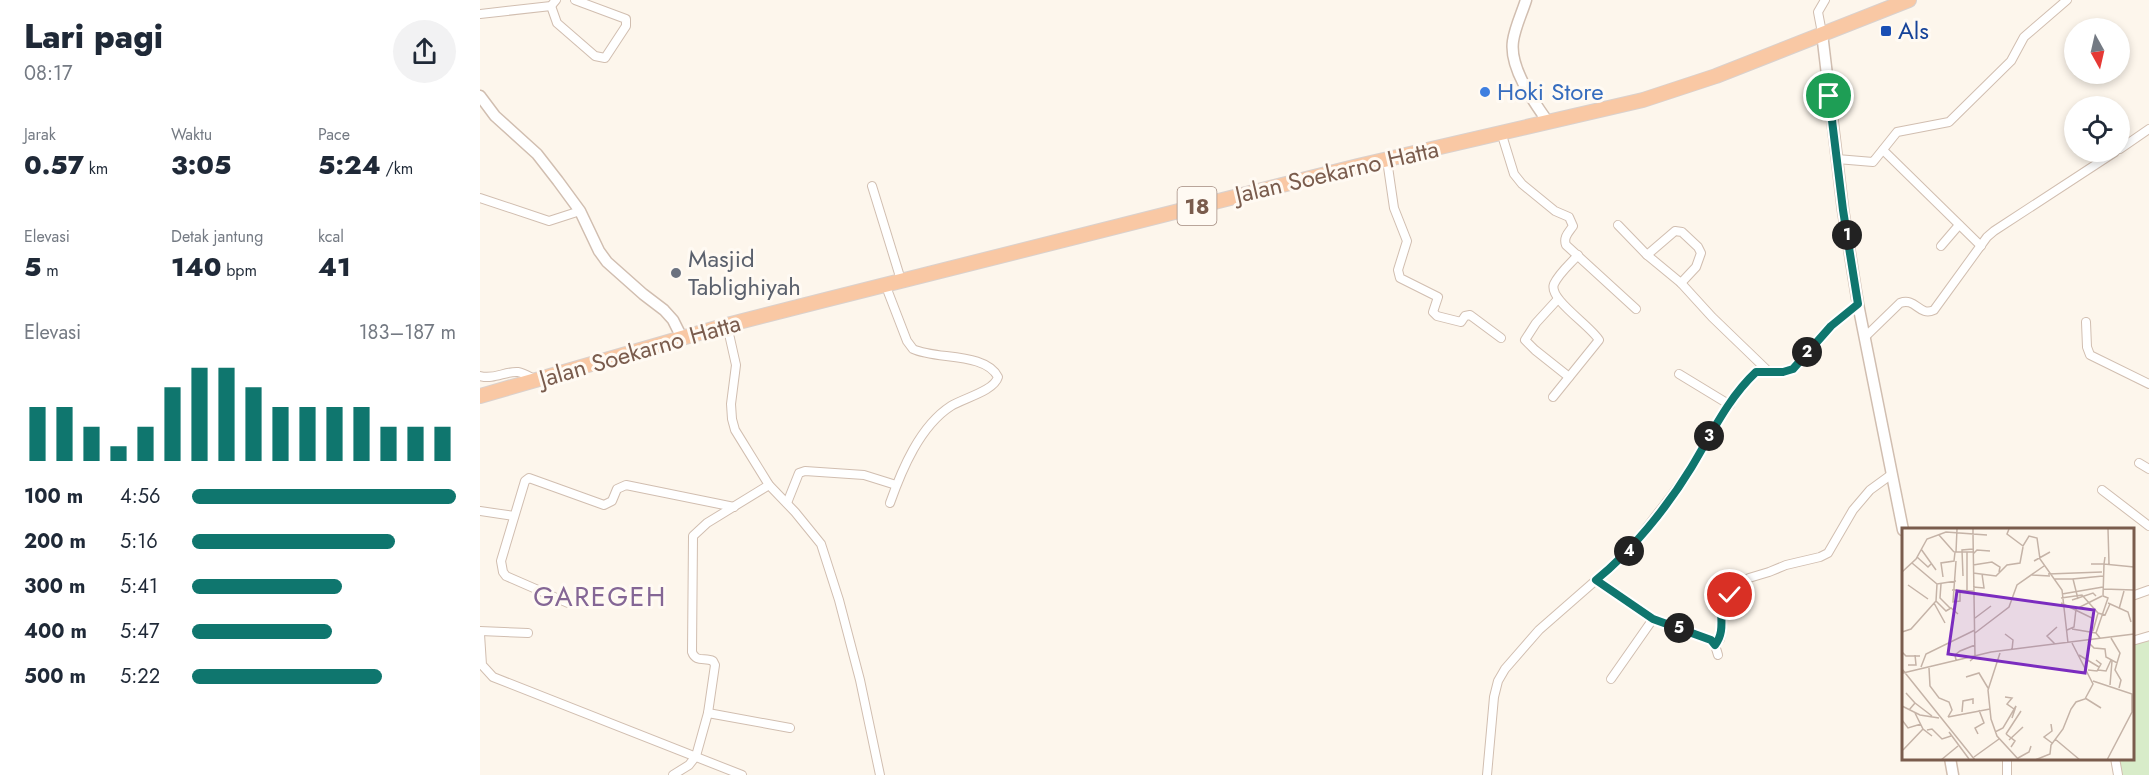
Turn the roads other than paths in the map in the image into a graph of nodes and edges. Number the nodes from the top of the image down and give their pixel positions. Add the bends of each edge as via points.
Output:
1 (575, 0) edge
2 (1526, 0) edge
3 (1826, 0) edge
4 (1909, 0) edge
5 (2067, 0) edge
6 (553, 3) edge
7 (480, 14) edge
8 (1822, 33) junction
9 (480, 96) edge
10 (1548, 122) junction
11 (2149, 129) edge
12 (1501, 132) junction
13 (2130, 142) edge
14 (1883, 150) junction
15 (1837, 159) junction
16 (1387, 160) junction
17 (2100, 162) edge
18 (872, 186) dead end
19 (480, 198) edge
20 (580, 211) junction
21 (1618, 225) dead end
22 (1959, 225) junction
23 (1941, 246) dead end
24 (1981, 246) junction
25 (1578, 255) junction
26 (1647, 255) junction
27 (901, 280) junction
28 (1681, 283) junction
29 (885, 284) junction
30 (1557, 300) junction
31 (1858, 304) junction
32 (1636, 309) dead end
33 (2086, 322) dead end
34 (727, 325) junction
35 (1865, 337) junction
36 (682, 338) junction
37 (1501, 338) dead end
38 (1768, 370) junction
39 (1679, 374) dead end
40 (480, 376) edge
41 (1569, 377) junction
42 (536, 380) junction
43 (2147, 383) edge
44 (480, 396) edge
45 (1553, 397) dead end
46 (1730, 405) junction
47 (2139, 463) dead end
48 (2149, 469) edge
49 (1892, 474) junction
50 (896, 485) junction
51 (769, 486) junction
52 (2102, 490) dead end
53 (787, 503) junction
54 (890, 503) dead end
55 (734, 507) junction
56 (480, 511) edge
57 (514, 516) junction
58 (2149, 526) edge
59 (1903, 528) edge
60 (1596, 580) junction
61 (2149, 590) edge
62 (2134, 596) edge
63 (568, 603) dead end
64 (1653, 619) junction
65 (480, 633) edge
66 (528, 633) dead end
67 (2149, 636) edge
68 (2134, 641) edge
69 (1715, 645) junction
70 (1718, 655) dead end
71 (1611, 679) dead end
72 (708, 713) junction
73 (790, 728) dead end
74 (696, 756) junction
75 (1950, 760) edge
76 (2115, 760) edge
77 (673, 775) edge
78 (742, 775) edge
79 (880, 775) edge
80 (1487, 775) edge
81 (1953, 775) edge
82 (2118, 775) edge

1 - 6 street via 626,19 626,26 605,58 595,56 557,23
2 - 10 street via 1512,52 1526,88
3 - 8 street via 1818,12
4 - 8 highway, Jalan Soekarno Hatta / 18
5 - 14 street via 2024,37 2011,61 1949,122 1897,132
6 - 7 street
8 - 10 highway, Jalan Soekarno Hatta / 18 via 1716,76 1643,100
8 - 15 street
9 - 20 street via 495,116 537,154
10 - 12 highway, Jalan Soekarno Hatta / 18
11 - 13 street
12 - 16 highway, Jalan Soekarno Hatta / 18
12 - 25 street via 1514,174 1522,184 1572,220 1565,241
14 - 15 street via 1873,162
14 - 22 street
15 - 31 street
16 - 27 highway, Jalan Soekarno Hatta / 18
16 - 37 street via 1394,208 1407,241 1398,270 1400,278 1437,297 1433,312 1437,316 1461,322 1470,315
17 - 24 street via 1994,231
18 - 27 street
19 - 20 street via 549,221
20 - 36 street via 607,262 674,320
21 - 26 street
22 - 23 street
22 - 24 street
24 - 35 street via 1934,310 1900,303
25 - 30 street via 1555,284
25 - 32 street
26 - 28 street
26 - 28 street via 1675,231 1682,232 1701,253 1696,267
27 - 29 highway, Jalan Soekarno Hatta / 18
28 - 38 street
29 - 34 highway, Jalan Soekarno Hatta / 18
29 - 50 street via 913,349 976,362 998,377 991,387 958,402 936,418
30 - 41 street via 1599,340
30 - 41 street via 1525,339
31 - 35 street
31 - 38 street via 1831,326 1793,369
33 - 43 street via 2090,355
34 - 36 highway, Jalan Soekarno Hatta / 18
34 - 51 street via 736,365 732,419
35 - 49 street
36 - 42 highway, Jalan Soekarno Hatta / 18
38 - 46 street via 1756,372 1748,379
39 - 46 street
40 - 42 street via 522,372
41 - 45 street
42 - 44 highway, Jalan Soekarno Hatta / 18
46 - 60 street via 1672,495 1627,553
47 - 48 street
49 - 59 street
49 - 69 street via 1870,490 1853,510 1828,553 1749,578 1725,597 1720,639
50 - 53 street via 864,475 804,471 796,477
50 - 54 street
51 - 53 street
51 - 55 street
52 - 58 street
53 - 79 street via 821,544 825,555 860,680
55 - 57 street via 626,485 617,489 612,501 604,505 529,478
55 - 72 street via 701,527 692,543 692,652 694,657 709,658 715,665
56 - 57 street
57 - 63 street via 501,561 503,572
60 - 64 street
60 - 80 street via 1539,630 1498,681
61 - 62 street
64 - 69 street via 1711,640
64 - 71 street
65 - 66 street
65 - 74 street via 482,665 493,678
67 - 68 street
69 - 70 street
72 - 73 street
72 - 74 street
74 - 77 street
74 - 78 street
75 - 81 street
76 - 82 street

